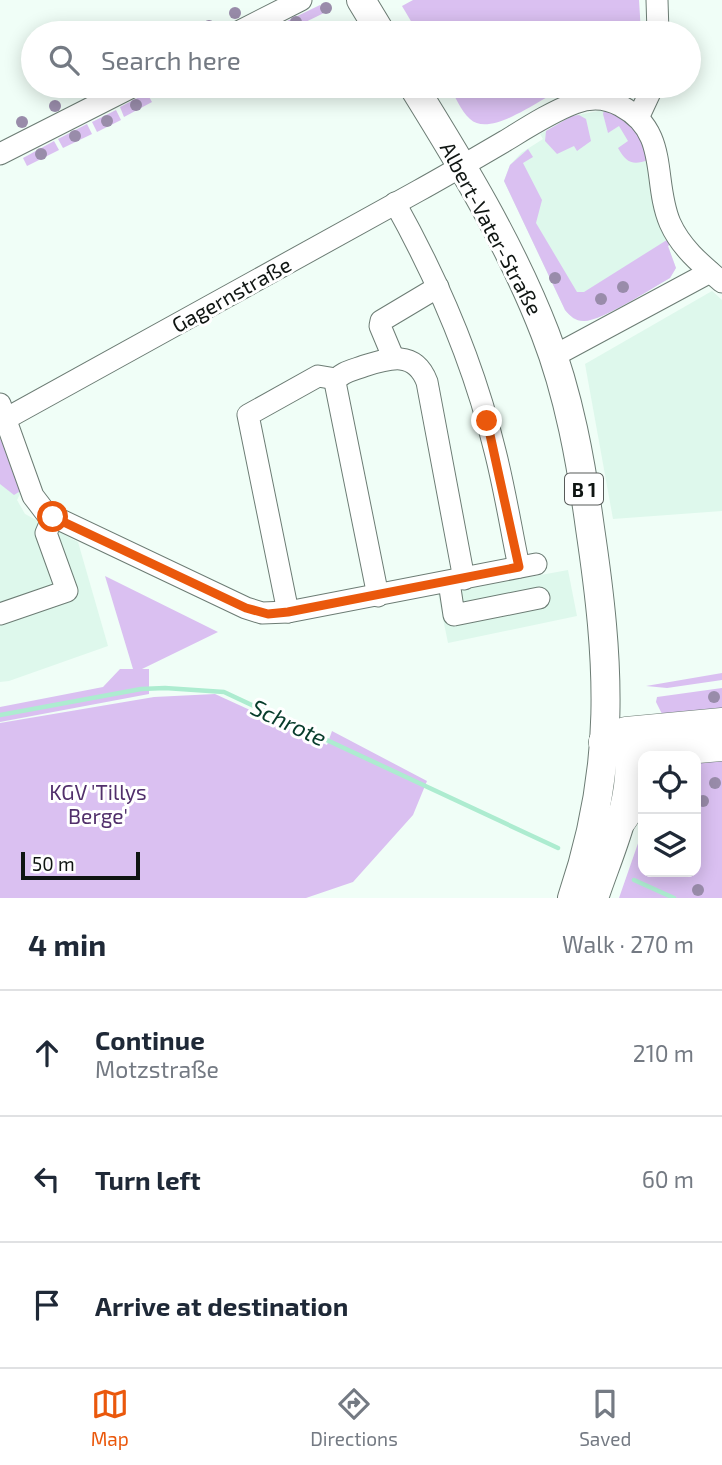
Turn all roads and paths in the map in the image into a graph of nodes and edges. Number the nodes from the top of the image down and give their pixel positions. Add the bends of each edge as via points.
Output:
1 (301, 0) edge
2 (361, 0) edge
3 (657, 0) edge
4 (260, 21) edge
5 (374, 21) edge
6 (658, 21) edge
7 (110, 98) edge
8 (420, 98) edge
9 (647, 98) edge
10 (638, 118) junction
11 (0, 154) edge
12 (462, 166) junction
13 (395, 203) junction
14 (716, 277) edge
15 (438, 287) junction
16 (554, 356) junction
17 (393, 357) junction
18 (336, 379) junction
19 (2, 415) edge
20 (53, 517) junction
21 (456, 580) junction
22 (378, 596) junction
23 (540, 598) dead end
24 (288, 612) junction
25 (0, 614) edge
26 (721, 738) edge
27 (620, 743) junction
28 (699, 751) edge
29 (638, 794) edge
30 (621, 819) junction
31 (572, 898) edge
32 (594, 898) edge

1 - 4 street
2 - 5 main road
3 - 6 street
7 - 11 street
8 - 12 main road, Albert-Vater-Straße / B 1
9 - 10 street
10 - 12 street, Gagernstraße via 616,103 586,99
10 - 14 street via 654,140 664,202 674,230 692,256
12 - 13 street, Gagernstraße
12 - 16 main road, Albert-Vater-Straße / B 1 via 513,259
13 - 15 street
13 - 19 street, Gagernstraße
14 - 16 street
15 - 17 street via 381,321
15 - 21 street via 487,421 528,565
16 - 27 main road, Albert-Vater-Straße / B 1 via 582,472 604,624 606,697
17 - 18 street
17 - 21 street via 418,367 427,382
18 - 22 street
18 - 24 street via 318,376 248,415
19 - 20 street via 33,496
20 - 24 street via 246,608 268,614
20 - 25 street via 46,533 66,591
21 - 22 street
21 - 23 street via 454,615
22 - 24 street
26 - 27 highway
26 - 28 highway
27 - 30 main road, Albert-Vater-Straße / B 1 via 629,781
27 - 31 main road, Albert-Vater-Straße / B 1 via 602,779
29 - 30 highway
30 - 32 main road, Albert-Vater-Straße / B 1

